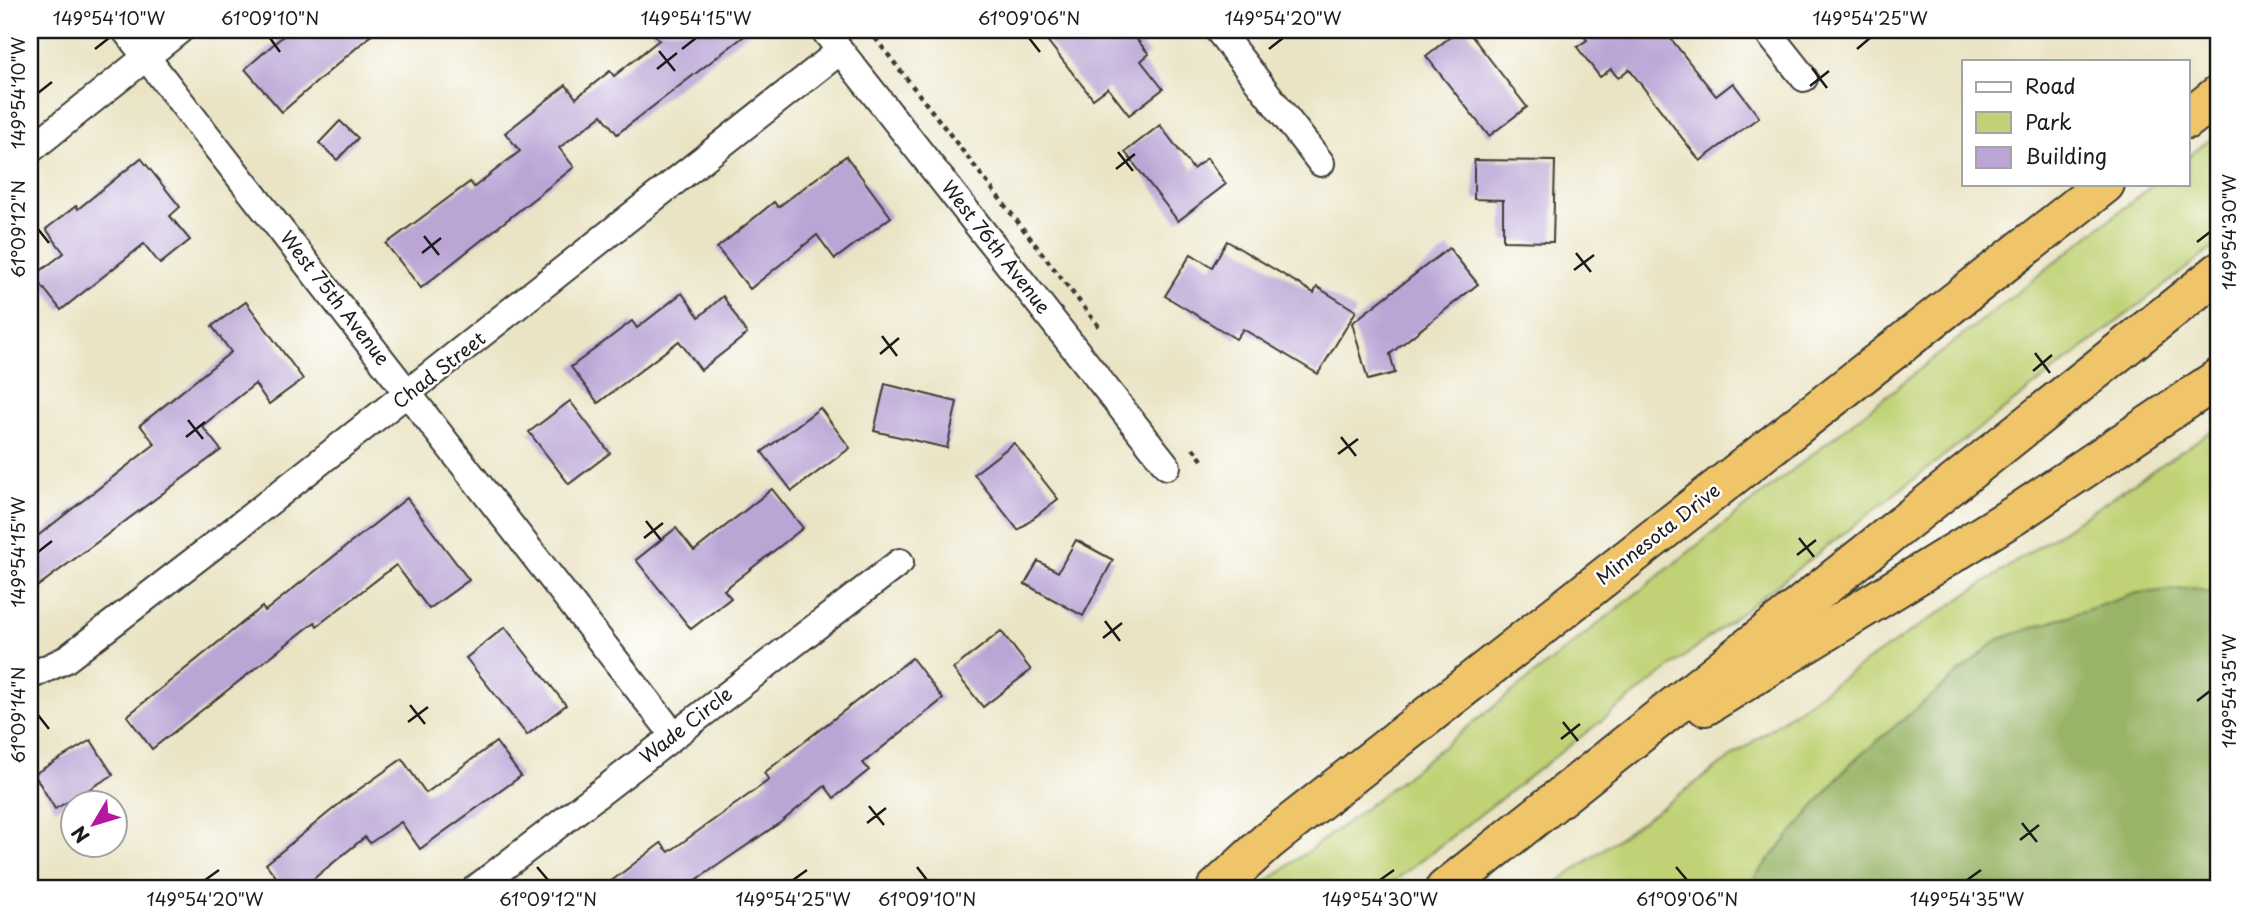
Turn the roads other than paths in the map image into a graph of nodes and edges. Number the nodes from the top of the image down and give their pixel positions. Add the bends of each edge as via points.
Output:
1 (125, 30) edge
2 (180, 30) edge
3 (824, 30) edge
4 (1218, 30) edge
5 (1766, 30) edge
6 (840, 51) junction
7 (146, 57) junction
8 (1804, 78) dead end
9 (2219, 94) edge
10 (2190, 116) edge
11 (30, 150) edge
12 (1321, 163) dead end
13 (2102, 186) edge
14 (2219, 272) edge
15 (2219, 378) edge
16 (410, 394) junction
17 (1167, 466) dead end
18 (900, 562) dead end
19 (30, 676) edge
20 (673, 734) junction
21 (1576, 782) junction
22 (475, 889) edge
23 (1216, 889) edge
24 (1445, 889) edge

1 - 7 street, West 75th Avenue
2 - 7 street
3 - 6 street, West 76th Avenue
4 - 12 street
5 - 8 street
6 - 16 street, Chad Street
6 - 17 street, West 76th Avenue
7 - 11 street
7 - 16 street, West 75th Avenue
9 - 10 highway
13 - 23 highway, Minnesota Drive via 1268,841
14 - 21 highway
15 - 21 highway via 2015,515
16 - 19 street, Chad Street via 65,660
16 - 20 street, West 75th Avenue
18 - 20 street, Wade Circle
20 - 22 street, Wade Circle
21 - 24 highway

